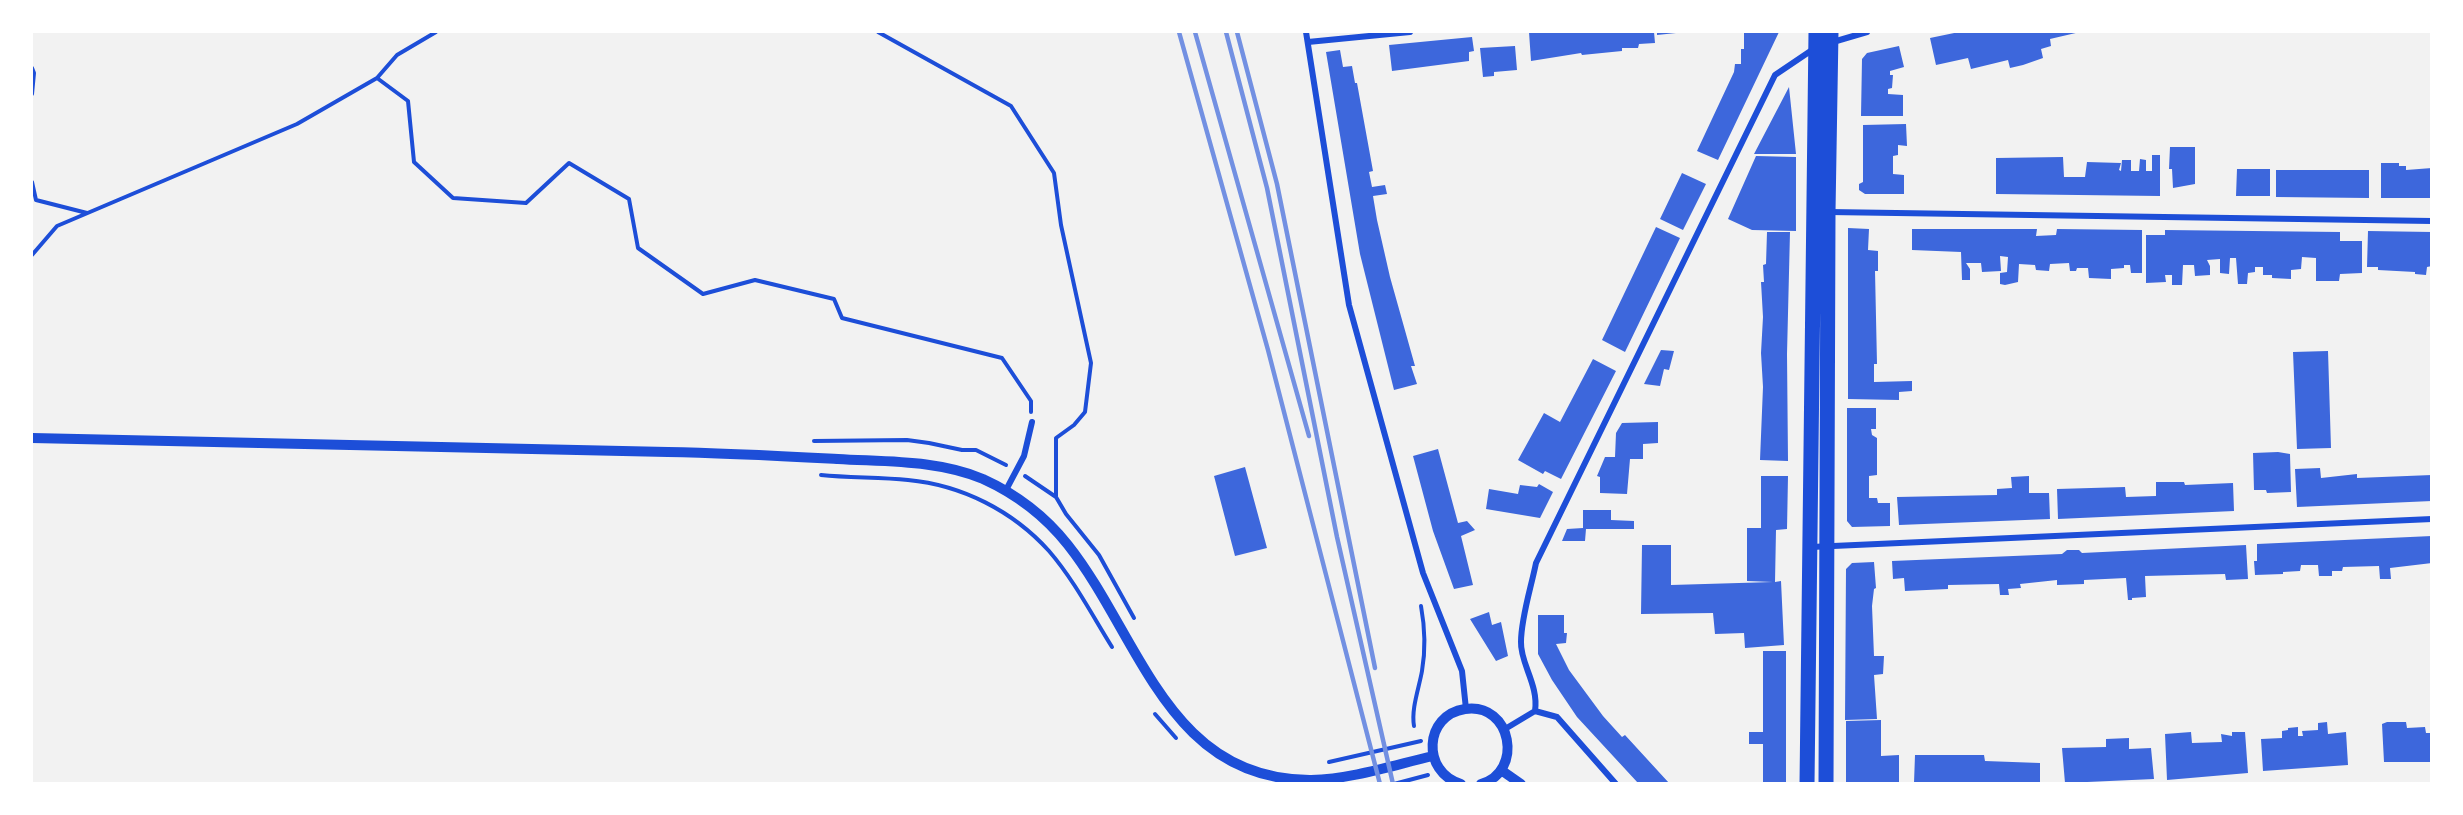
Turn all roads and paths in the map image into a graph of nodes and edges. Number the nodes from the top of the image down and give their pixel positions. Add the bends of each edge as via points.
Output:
1 (436, 32) edge
2 (878, 32) edge
3 (1306, 32) edge
4 (1410, 32) edge
5 (1867, 32) edge
6 (1831, 37) edge
7 (1815, 39) edge
8 (1308, 42) junction
9 (32, 68) edge
10 (377, 78) junction
11 (32, 94) edge
12 (32, 182) edge
13 (1820, 212) junction
14 (87, 213) junction
15 (2432, 221) edge
16 (32, 255) edge
17 (1032, 422) joint
18 (32, 438) edge
19 (817, 474) dead end
20 (1006, 490) junction
21 (2432, 519) edge
22 (1810, 547) junction
23 (1828, 547) junction
24 (1434, 600) junction
25 (1138, 625) dead end
26 (1114, 650) dead end
27 (1466, 709) junction
28 (1153, 711) dead end
29 (1535, 711) junction
30 (1414, 726) dead end
31 (1505, 729) junction
32 (1179, 742) dead end
33 (1407, 744) dead end
34 (1433, 756) junction
35 (1324, 763) dead end
36 (1501, 770) junction
37 (1416, 778) dead end
38 (1394, 783) edge
39 (1461, 783) edge
40 (1481, 783) edge
41 (1521, 783) edge
42 (1616, 783) edge
43 (1807, 783) edge
44 (1826, 783) edge

1 - 10 path via 397,55
2 - 25 path via 1011,106 1054,173 1061,225 1091,363 1085,411 1056,438 1056,497 1099,555
3 - 8 street
4 - 8 street
5 - 6 street
6 - 7 street
6 - 13 main road
7 - 13 main road
7 - 29 street via 1775,75 1536,563 1520,644 1532,681
8 - 24 street via 1349,305 1423,573
9 - 11 path
10 - 14 path via 297,124
10 - 17 path via 408,101 414,162 453,198 526,203 569,163 629,199 638,248 703,294 755,280 834,299 842,318 1002,358 1031,401
12 - 14 path via 36,200
13 - 15 street
13 - 22 main road
13 - 23 main road
14 - 16 path via 57,226
17 - 20 street via 1024,456
18 - 20 street via 759,454 930,465 980,478
19 - 26 path via 930,483 993,506 1014,519 1049,551
20 - 34 street via 1053,527 1067,544 1162,699 1179,720 1197,738 1232,761 1294,779 1330,779
21 - 23 street
22 - 23 street
22 - 43 main road
23 - 44 main road
24 - 27 street via 1462,671
24 - 30 path via 1421,606 1425,642
27 - 31 street via 1491,715
27 - 34 street via 1450,714 1439,725 1433,738
28 - 32 path
29 - 31 street
29 - 42 street via 1557,717
31 - 36 street via 1509,750
33 - 35 path
34 - 39 street via 1440,772
36 - 40 street
36 - 41 street
37 - 38 path

